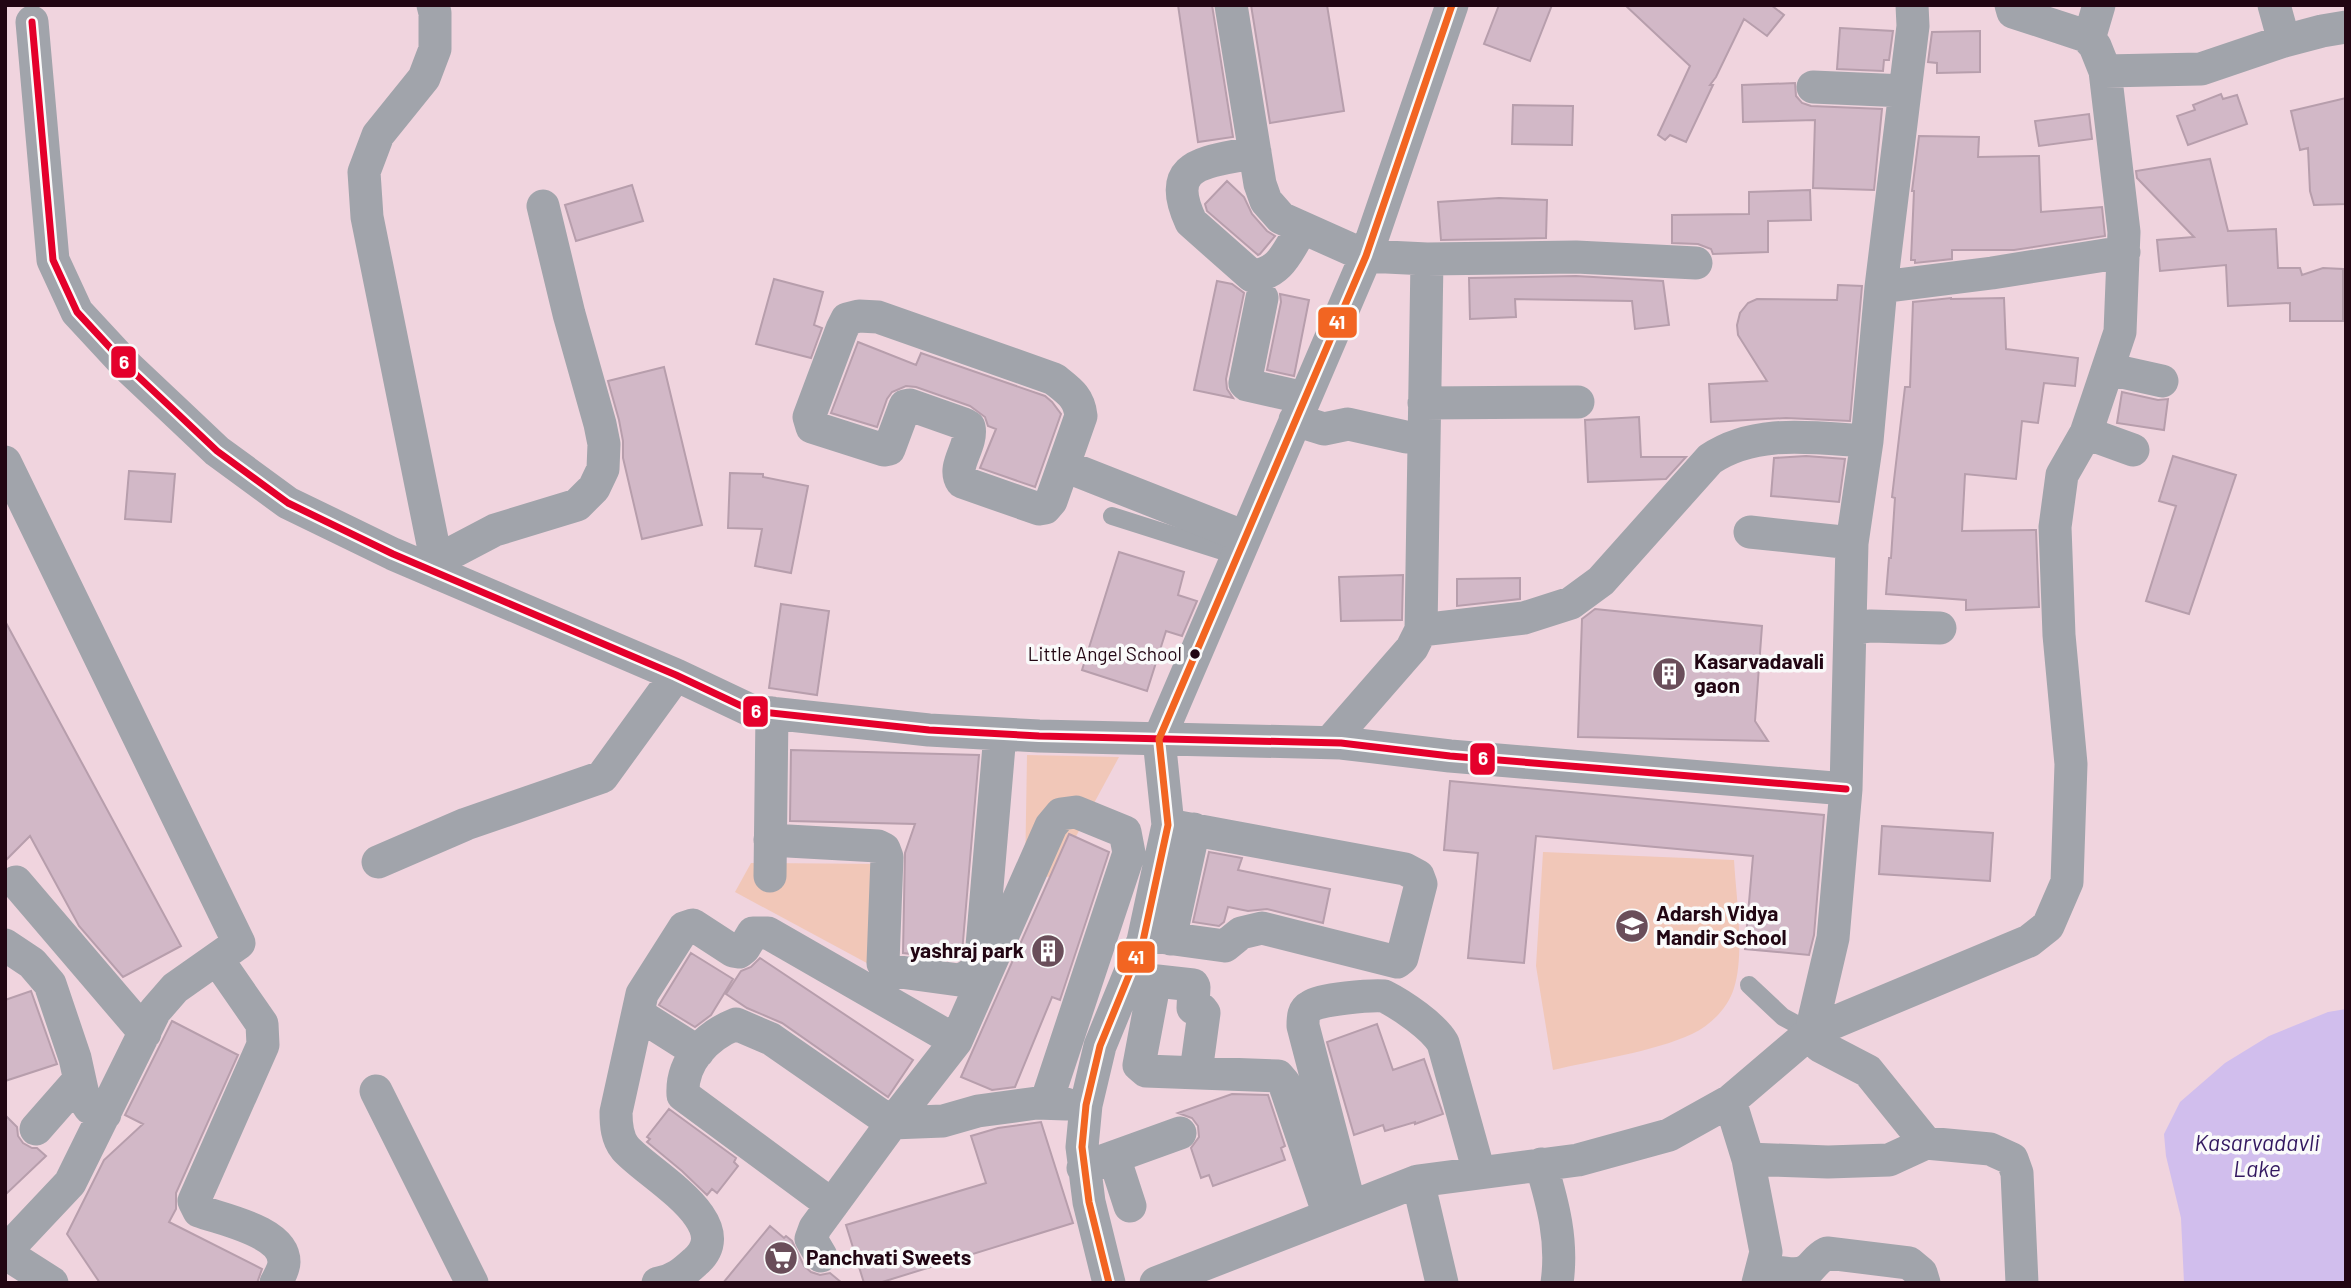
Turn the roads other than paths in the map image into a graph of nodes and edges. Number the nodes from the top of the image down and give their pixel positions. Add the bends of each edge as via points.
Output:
1 (433, 5) edge
2 (1231, 5) edge
3 (1452, 5) edge
4 (1912, 5) edge
5 (2011, 5) edge
6 (2099, 5) edge
7 (2274, 5) edge
8 (32, 22) dead end
9 (2346, 27) edge
10 (2089, 39) junction
11 (2284, 41) junction
12 (2105, 71) junction
13 (1813, 88) dead end
14 (1905, 91) junction
15 (1255, 152) junction
16 (543, 206) dead end
17 (1303, 228) junction
18 (2123, 252) junction
19 (1366, 256) junction
20 (1427, 259) junction
21 (1696, 263) dead end
22 (1881, 287) junction
23 (1262, 298) dead end
24 (2108, 369) junction
25 (2162, 381) dead end
26 (1578, 402) dead end
27 (1424, 403) junction
28 (1300, 409) junction
29 (2086, 433) junction
30 (1406, 437) dead end
31 (1867, 441) junction
32 (2133, 450) dead end
33 (6, 463) edge
34 (1065, 466) junction
35 (1112, 516) dead end
36 (1750, 532) dead end
37 (1852, 543) junction
38 (1241, 547) junction
39 (438, 567) junction
40 (1851, 628) junction
41 (1940, 628) dead end
42 (1421, 630) junction
43 (676, 675) junction
44 (772, 713) junction
45 (1000, 734) junction
46 (1159, 739) junction
47 (1330, 743) junction
48 (1846, 789) junction
49 (1125, 832) junction
50 (1175, 835) junction
51 (770, 839) junction
52 (378, 862) dead end
53 (770, 876) dead end
54 (16, 883) dead end
55 (1157, 937) junction
56 (5, 945) edge
57 (217, 959) junction
58 (1749, 985) dead end
59 (638, 1014) junction
60 (1811, 1032) junction
61 (145, 1033) junction
62 (956, 1041) junction
63 (698, 1052) junction
64 (1196, 1072) dead end
65 (79, 1080) junction
66 (376, 1091) dead end
67 (1730, 1101) junction
68 (1045, 1103) junction
69 (1086, 1105) junction
70 (105, 1114) junction
71 (892, 1123) junction
72 (36, 1129) dead end
73 (1180, 1133) dead end
74 (1926, 1143) junction
75 (1114, 1157) junction
76 (1748, 1159) junction
77 (1541, 1164) junction
78 (1083, 1168) junction
79 (1479, 1172) junction
80 (1418, 1181) junction
81 (832, 1205) junction
82 (1130, 1206) dead end
83 (1340, 1211) junction
84 (5, 1252) edge
85 (821, 1256) dead end
86 (1760, 1276) edge
87 (1167, 1281) edge
88 (52, 1283) edge
89 (276, 1283) edge
90 (472, 1283) edge
91 (658, 1283) edge
92 (1109, 1283) edge
93 (1443, 1283) edge
94 (1557, 1283) edge
95 (1924, 1283) edge
96 (2022, 1283) edge

1 - 39 street via 435,49 424,78 378,135 365,172 367,217
2 - 15 street
3 - 19 street
4 - 14 street
5 - 10 street via 2013,12
6 - 10 street
7 - 11 street
8 - 39 street via 53,260 77,312 217,451 288,503 393,554
9 - 11 street
10 - 12 street
11 - 12 street via 2201,69
12 - 18 street
13 - 14 street
14 - 22 street
15 - 17 street via 1266,201 1281,218
15 - 17 street via 1193,167 1184,176 1185,211 1191,222 1252,276 1276,269
16 - 39 street via 600,424 603,469 594,488 577,505 495,530
17 - 19 street
18 - 22 street
18 - 24 street via 2120,332
19 - 20 street
19 - 28 street
20 - 21 street via 1576,257
20 - 27 street
22 - 31 street
23 - 28 street via 1245,383
24 - 25 street
24 - 29 street
26 - 27 street
27 - 42 street
28 - 30 street via 1324,429 1348,424
28 - 38 street
29 - 32 street
29 - 60 street via 2062,475 2055,527 2071,764 2067,882 2048,926 2029,941
31 - 37 street
31 - 42 street via 1774,438 1724,450 1710,459 1601,581 1571,603 1524,618
33 - 57 street via 239,943
34 - 34 street via 1081,416 1080,405 1075,395 1054,379 878,317 847,319 809,417 812,427 884,450 889,449 905,406 964,424 971,435 959,469 962,482 1040,509 1051,501
34 - 38 street
35 - 38 lane
36 - 37 street
37 - 40 street
38 - 46 street
39 - 43 street
40 - 41 street
40 - 48 street
42 - 47 street via 1412,648
43 - 44 street via 752,711
43 - 52 street via 602,777 466,824
44 - 45 street
44 - 51 street
45 - 46 street
45 - 51 street via 981,957 969,977 959,980 893,971 883,963 884,849
46 - 47 street
46 - 50 street
47 - 48 street
48 - 60 street via 1833,938
49 - 50 street
49 - 62 street via 1076,812 1061,814 1051,826
49 - 68 street via 1129,853
50 - 55 street
50 - 55 street via 1405,869 1418,876 1421,884 1402,958 1397,962 1262,928 1241,933 1225,946
51 - 53 street
54 - 61 street
55 - 69 street via 1100,1046
56 - 65 street via 32,963 50,984
57 - 61 street via 175,988 155,1011
57 - 89 street via 262,1024 263,1045 194,1201 199,1211 270,1236 281,1249 284,1264
58 - 60 lane via 1783,1017
59 - 62 street via 651,977 684,928 692,925 739,952 753,933 768,933
59 - 63 street
59 - 91 street via 616,1130 625,1147 704,1221 709,1239 703,1255 680,1275
60 - 67 street
60 - 74 street via 1820,1046 1868,1071
61 - 70 street
62 - 71 street
63 - 71 street via 721,1030 736,1024 771,1040
63 - 81 street via 684,1071 683,1095
64 - 83 street via 1279,1076
65 - 70 street via 90,1108
65 - 72 street
66 - 90 street
67 - 76 street
67 - 77 street via 1669,1135 1578,1160
68 - 69 street
68 - 71 street via 978,1111 943,1121
69 - 78 street
70 - 84 street via 70,1183
71 - 81 street
73 - 75 street
74 - 76 street via 1889,1160
74 - 96 street via 1990,1149 2012,1158 2017,1173
75 - 78 street
75 - 82 street
76 - 86 street via 1766,1252
77 - 79 street
77 - 94 street via 1556,1216 1561,1259
78 - 92 street
79 - 80 street
79 - 83 street via 1437,1033 1384,996 1319,1002 1304,1013 1303,1026
80 - 83 street
80 - 93 street
81 - 85 street via 811,1239
83 - 87 street
84 - 88 street
86 - 95 street via 1799,1274 1826,1253 1909,1263 1921,1273

